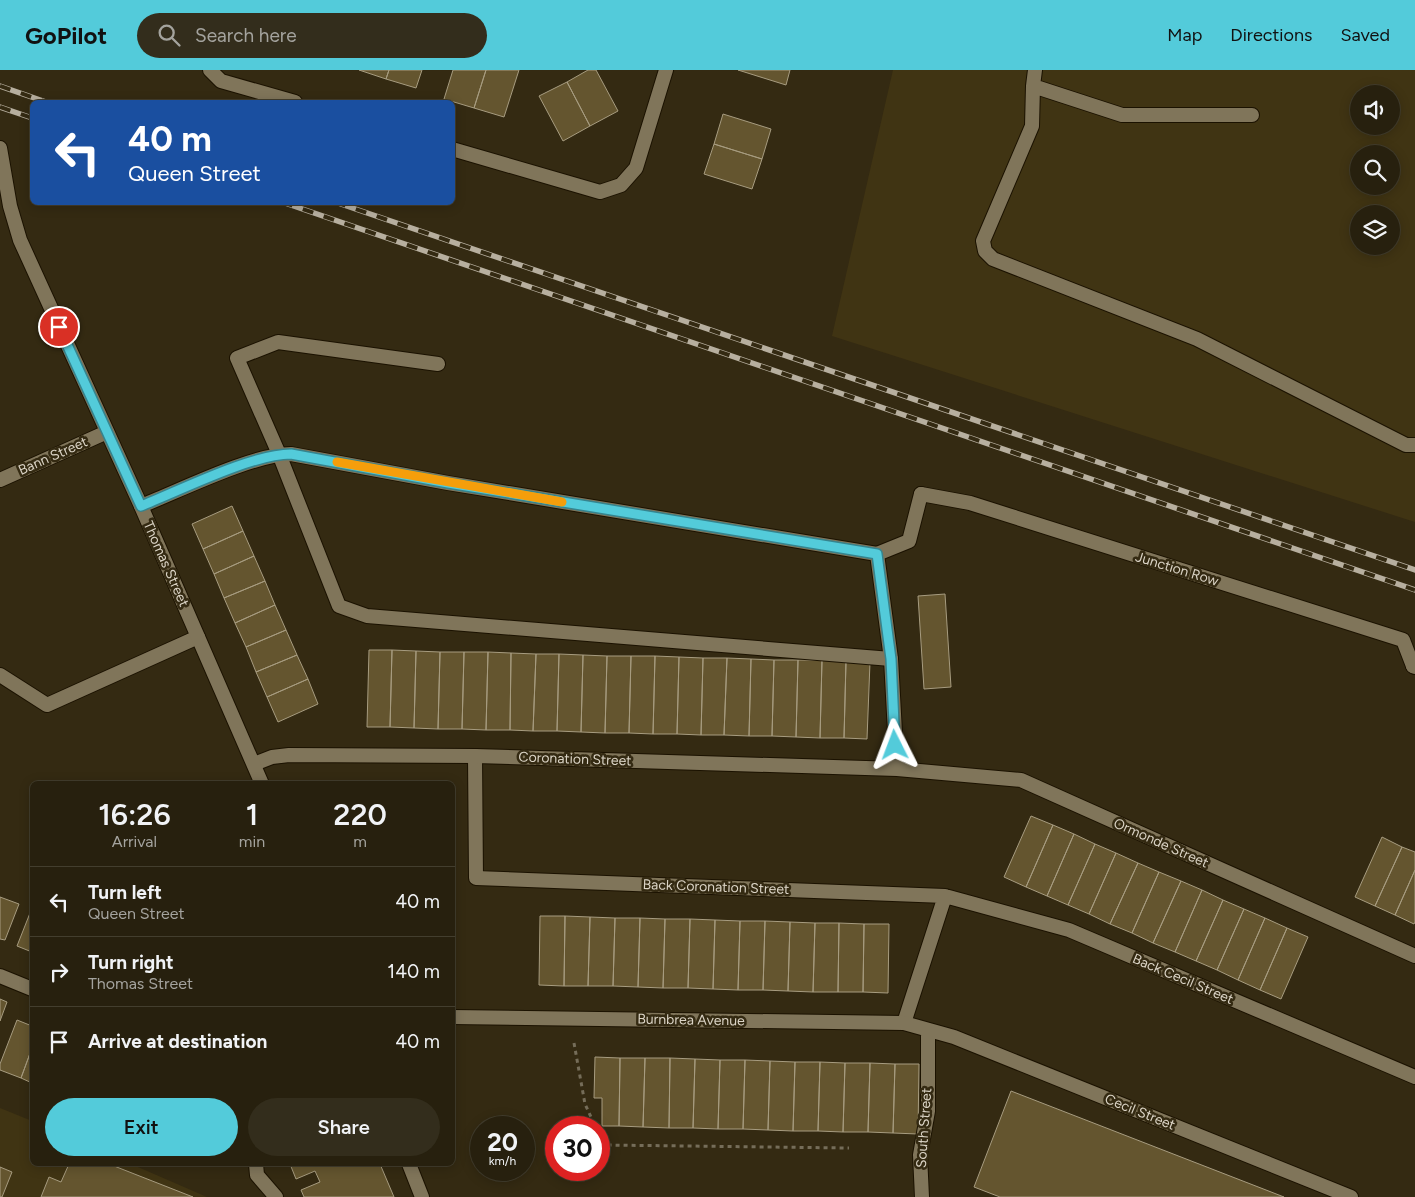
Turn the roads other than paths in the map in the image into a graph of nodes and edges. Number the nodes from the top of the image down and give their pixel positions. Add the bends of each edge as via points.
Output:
1 (210, 70) edge
2 (666, 70) edge
3 (1036, 70) edge
4 (1033, 86) junction
5 (288, 100) edge
6 (1252, 115) dead end
7 (0, 148) edge
8 (455, 149) edge
9 (438, 364) dead end
10 (107, 432) junction
11 (1415, 445) edge
12 (279, 454) junction
13 (0, 480) edge
14 (141, 506) junction
15 (877, 554) junction
16 (198, 637) junction
17 (891, 659) junction
18 (1414, 667) edge
19 (0, 675) edge
20 (475, 756) junction
21 (254, 764) junction
22 (897, 769) junction
23 (261, 781) edge
24 (945, 896) junction
25 (1415, 956) edge
26 (0, 976) edge
27 (30, 987) edge
28 (455, 1017) edge
29 (904, 1023) junction
30 (928, 1030) junction
31 (1415, 1077) edge
32 (256, 1166) edge
33 (410, 1166) edge
34 (276, 1197) edge
35 (422, 1197) edge
36 (922, 1197) edge
37 (1351, 1197) edge

1 - 5 street via 221,81
2 - 8 street via 636,168 621,185 600,192
3 - 4 street
4 - 6 street via 1122,115
4 - 11 street via 1032,126 983,241 986,252 993,259 1197,339 1406,444
7 - 10 street, Thomas Street via 10,206 20,240
9 - 12 street via 278,342 237,358
10 - 13 street, Bann Street
10 - 14 street, Thomas Street
12 - 14 street
12 - 15 street
12 - 17 street via 339,606 367,616
14 - 16 street, Thomas Street
15 - 17 street
15 - 18 street, Junction Row via 909,541 921,494 970,503 1403,640
16 - 19 street via 48,705
16 - 21 street, Thomas Street
17 - 22 street
20 - 21 street, Coronation Street via 289,755
20 - 22 street, Coronation Street
20 - 24 street, Back Coronation Street via 476,878
21 - 23 street, Thomas Street
22 - 25 street, Ormonde Street via 1021,780
24 - 29 street
24 - 31 street, Back Cecil Street via 1069,930
26 - 27 street
28 - 29 street, Burnbrea Avenue
29 - 30 street, Burnbrea Avenue
30 - 36 street, South Street via 928,1111 920,1155
30 - 37 street, Cecil Street via 963,1040
32 - 34 street via 257,1175
33 - 35 street

